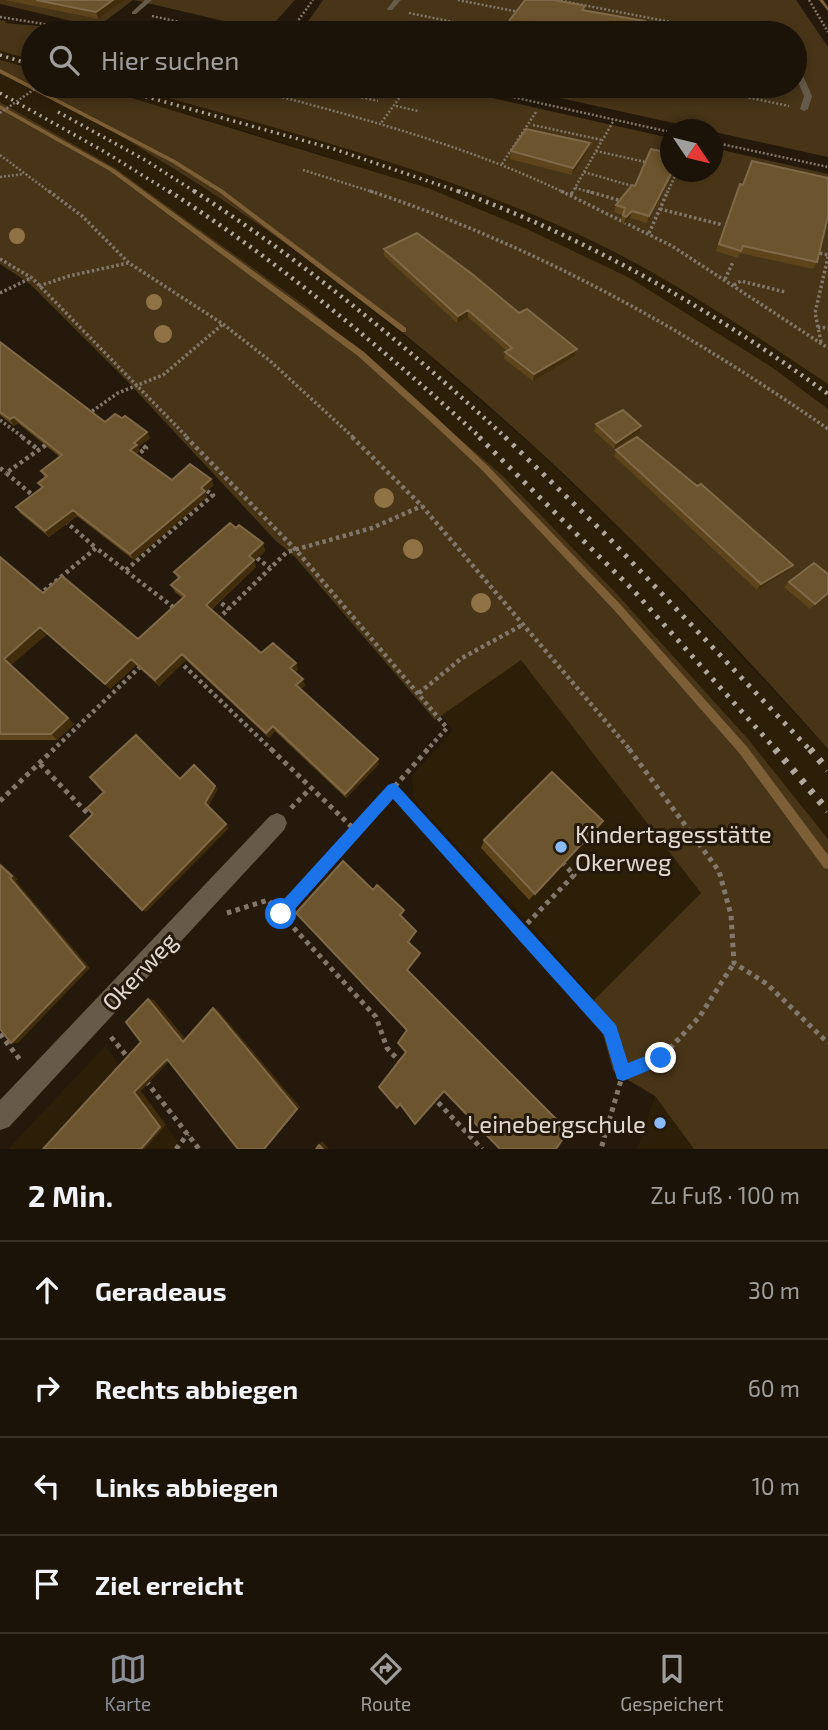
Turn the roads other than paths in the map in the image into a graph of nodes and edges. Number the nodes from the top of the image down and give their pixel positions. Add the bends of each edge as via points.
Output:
1 (149, 0) edge
2 (398, 0) edge
3 (390, 9) dead end
4 (134, 13) road end
5 (807, 94) edge
6 (803, 109) road end
7 (277, 823) dead end
8 (0, 1118) edge

1 - 4 lane
2 - 3 lane
5 - 6 lane
7 - 8 street, Okerweg

